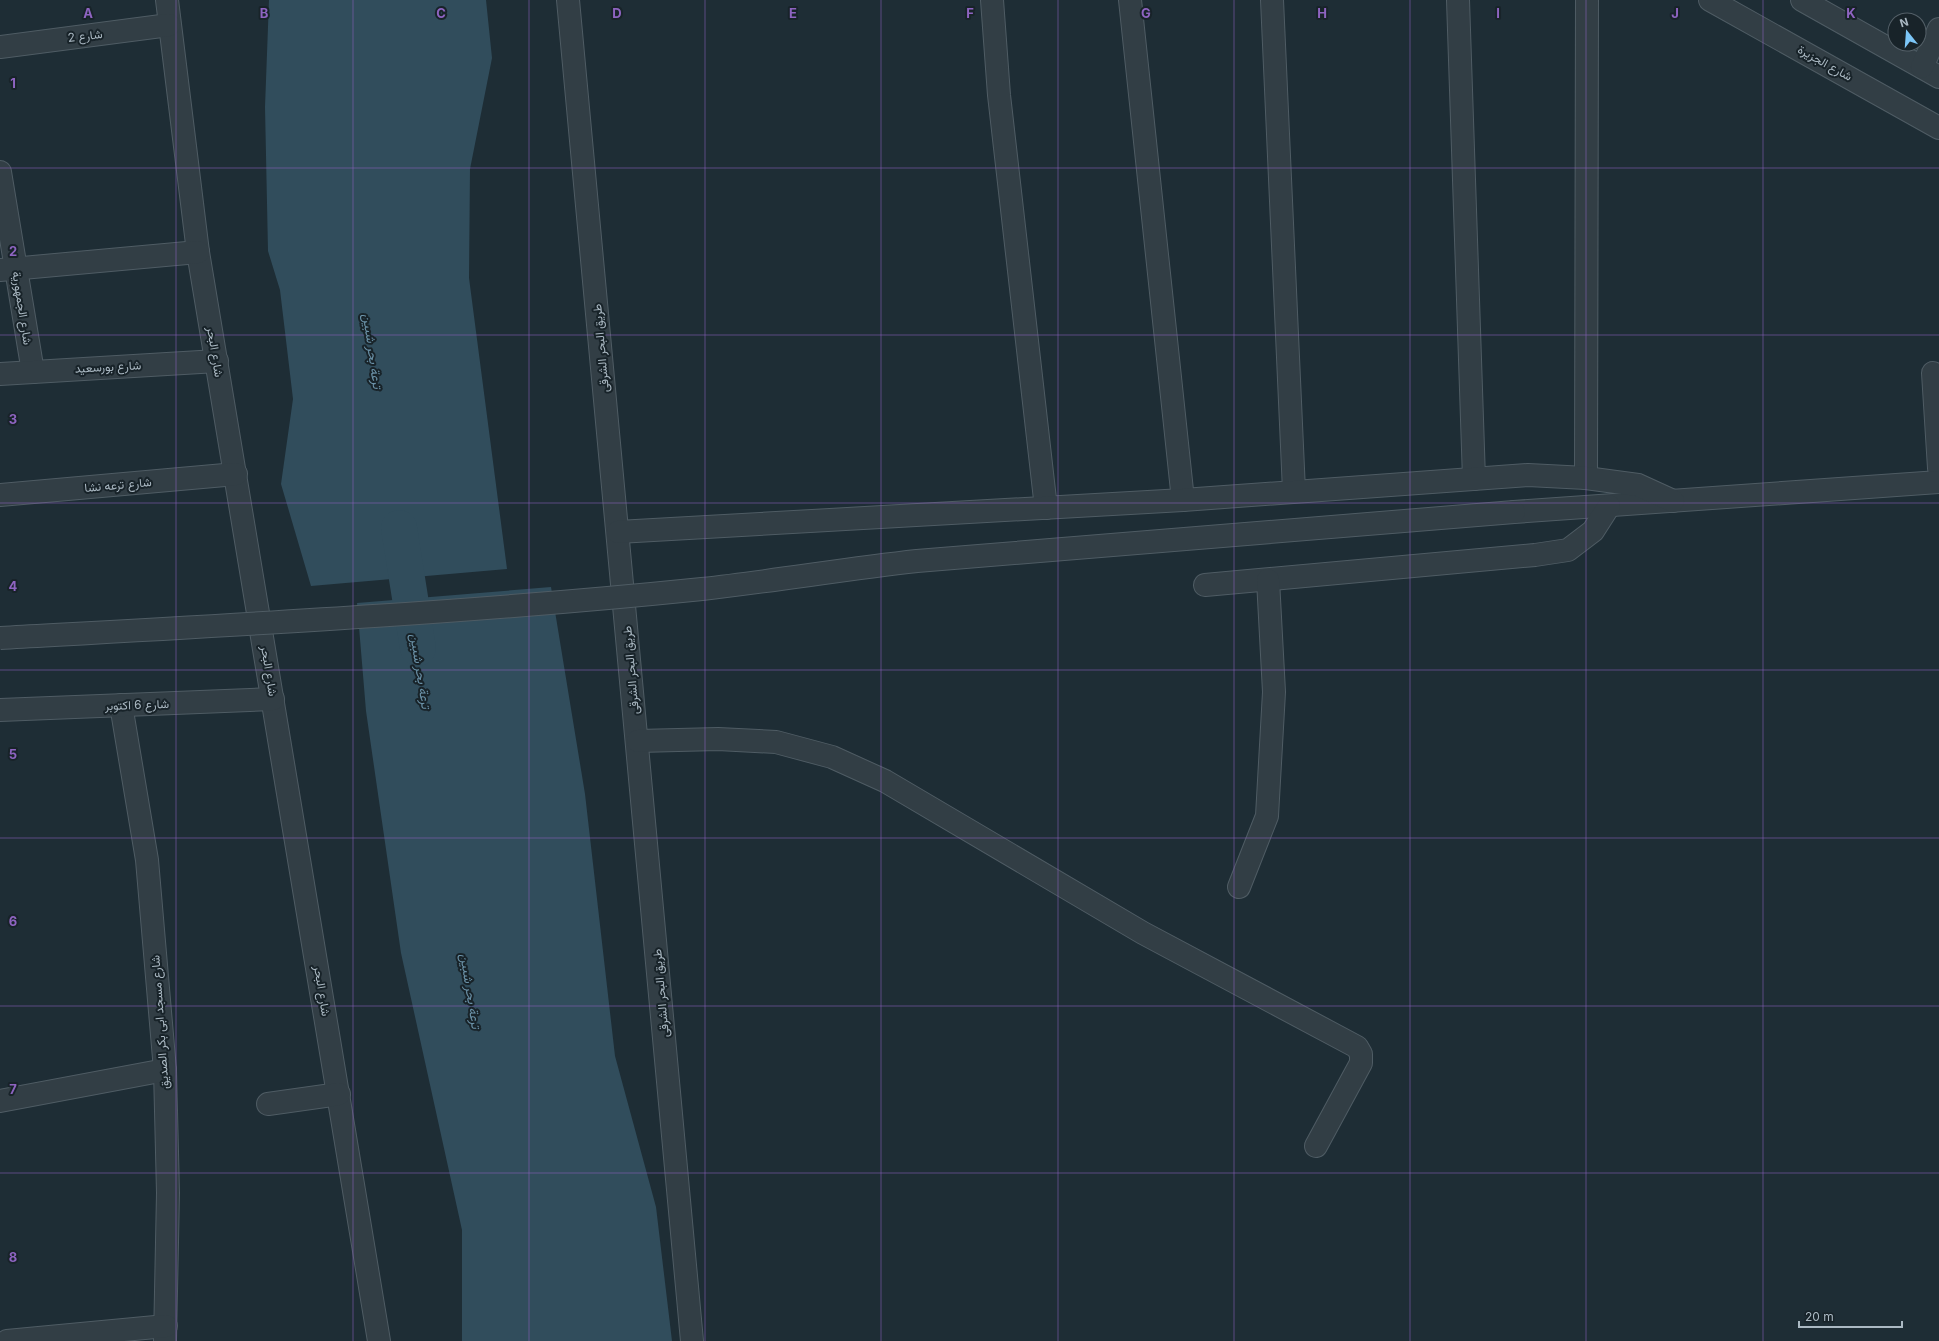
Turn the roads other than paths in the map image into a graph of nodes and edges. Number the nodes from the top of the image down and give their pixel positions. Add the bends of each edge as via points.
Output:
1 (167, 0) edge
2 (568, 0) edge
3 (992, 0) edge
4 (1130, 0) edge
5 (1272, 0) edge
6 (1458, 0) edge
7 (1588, 0) edge
8 (1710, 0) edge
9 (1802, 0) edge
10 (169, 25) junction
11 (1939, 29) edge
12 (0, 47) edge
13 (1931, 72) edge
14 (1939, 128) edge
15 (0, 172) edge
16 (198, 252) junction
17 (8, 269) edge
18 (217, 361) junction
19 (33, 372) junction
20 (1933, 373) dead end
21 (0, 374) edge
22 (1939, 468) edge
23 (236, 474) junction
24 (1586, 478) junction
25 (1474, 479) junction
26 (1939, 482) edge
27 (1294, 491) junction
28 (0, 495) edge
29 (1184, 500) junction
30 (1673, 501) junction
31 (1610, 506) junction
32 (1046, 508) junction
33 (618, 532) junction
34 (1268, 580) junction
35 (1205, 585) dead end
36 (0, 638) edge
37 (273, 699) junction
38 (121, 705) junction
39 (0, 710) edge
40 (638, 741) junction
41 (1239, 887) dead end
42 (165, 1070) junction
43 (339, 1094) junction
44 (0, 1101) edge
45 (268, 1104) dead end
46 (1316, 1146) dead end
47 (166, 1333) edge
48 (7, 1341) edge
49 (379, 1341) edge
50 (692, 1341) edge

1 - 10 street, شارع البحر
2 - 33 street, طريق البحر الشرقى
3 - 32 street via 999,95
4 - 29 street
5 - 27 street
6 - 25 street
7 - 24 street
8 - 14 street, شارع الجزيرة
9 - 13 street
10 - 12 street, شارع 2
10 - 16 street, شارع البحر
11 - 13 street
15 - 17 street, شارع الجمهورية
16 - 17 street
16 - 18 street, شارع البحر
17 - 19 street, شارع الجمهورية
18 - 19 street, شارع بورسعيد
18 - 23 street, شارع البحر
19 - 21 street, شارع بورسعيد
20 - 22 street
23 - 28 street, شارع ترعه نشا
23 - 37 street, شارع البحر
24 - 25 street via 1528,475
24 - 30 street via 1638,485
25 - 27 street
26 - 30 street
27 - 29 street
29 - 32 street
30 - 31 street
31 - 34 street via 1593,531 1568,550
31 - 36 street, bridge via 917,561 700,589 412,614
32 - 33 street
33 - 40 street, طريق البحر الشرقى
34 - 35 street
34 - 41 street via 1274,692 1267,816
37 - 38 street, شارع 6 اكتوبر
37 - 43 street, شارع البحر
38 - 39 street, شارع 6 اكتوبر
38 - 42 street, شارع مسجد ابى بكر الصديق via 147,860
40 - 46 street via 718,738 776,742 832,757 885,781 1143,933 1357,1047 1361,1054 1361,1063
40 - 50 street, طريق البحر الشرقى
42 - 44 street
42 - 47 street, شارع مسجد ابى بكر الصديق via 168,1193
43 - 45 street
43 - 49 street, شارع البحر
47 - 48 street

